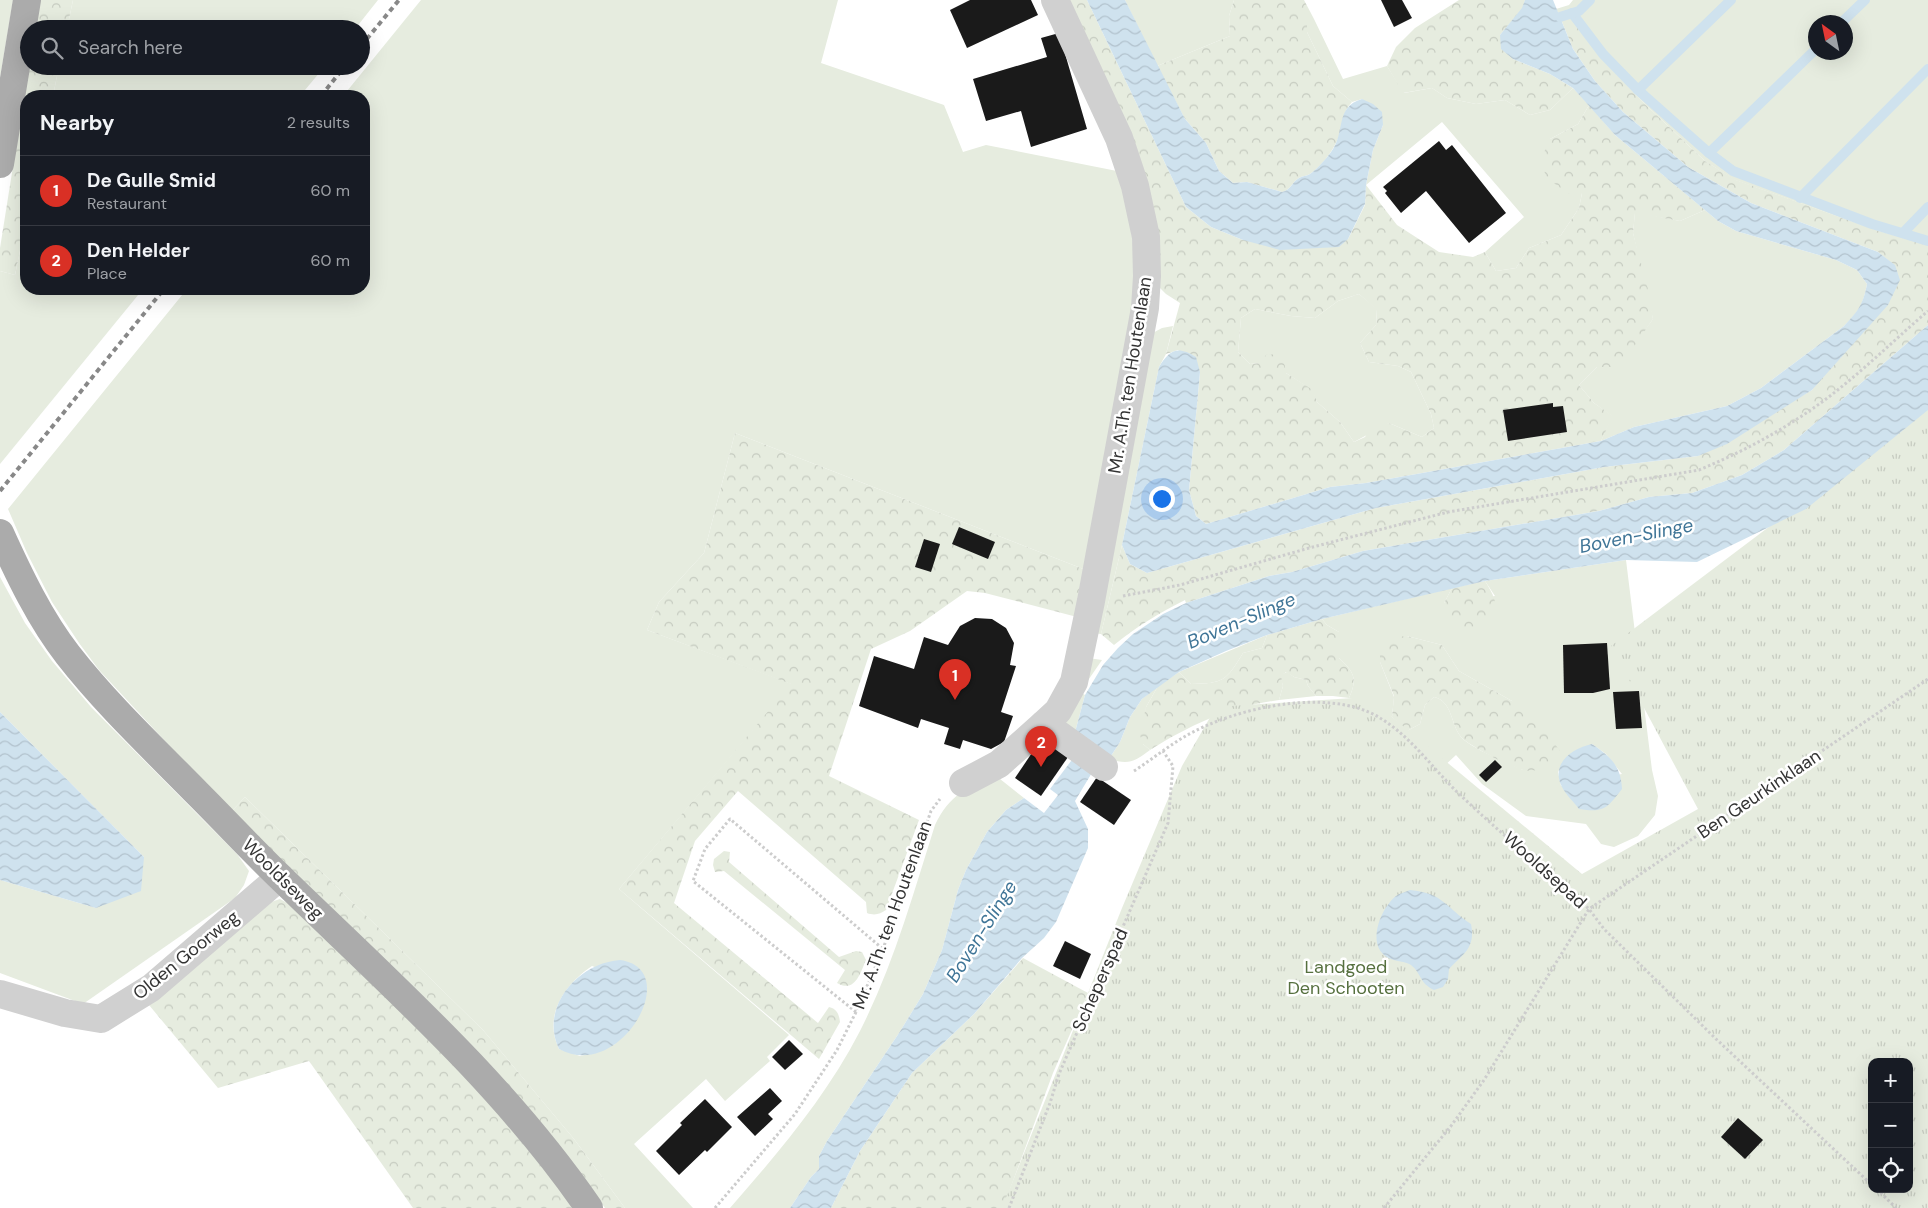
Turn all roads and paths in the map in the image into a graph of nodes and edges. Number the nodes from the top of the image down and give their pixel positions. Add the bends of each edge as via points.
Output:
1 (27, 0) edge
2 (1055, 0) edge
3 (24, 20) edge
4 (20, 43) edge
5 (0, 164) edge
6 (1928, 311) edge
7 (0, 533) edge
8 (1090, 602) junction
9 (1928, 679) edge
10 (1044, 724) junction
11 (1163, 751) joint
12 (1104, 767) dead end
13 (963, 783) joint
14 (280, 877) junction
15 (1589, 909) junction
16 (883, 949) junction
17 (0, 994) edge
18 (856, 1012) junction
19 (1868, 1181) edge
20 (1880, 1193) edge
21 (589, 1208) edge
22 (715, 1208) edge
23 (1009, 1208) edge
24 (1384, 1208) edge
25 (1896, 1208) edge

1 - 3 main road
2 - 8 street, Mr. A.Th. ten Houtenlaan via 1118,138 1135,186 1146,237 1148,276 1144,308
4 - 5 main road
6 - 8 path via 1826,399 1767,438 1699,470 1448,512 1180,585
7 - 14 main road, Wooldseweg via 40,613 67,654 102,696
8 - 10 street, Mr. A.Th. ten Houtenlaan via 1074,682 1058,711
9 - 15 path, Ben Geurkinklaan
10 - 12 street
10 - 13 street, Mr. A.Th. ten Houtenlaan via 999,764
11 - 15 path, Wooldsepad via 1217,721 1248,711 1323,702 1358,707 1401,733 1456,790
11 - 23 path, Scheperspad via 1173,766 1168,823 1059,1074
13 - 16 path, Mr. A.Th. ten Houtenlaan via 952,789 930,811
14 - 17 street, Olden Goorweg via 151,988 101,1019 64,1013
14 - 21 main road, Wooldseweg via 477,1070 565,1173
15 - 19 path, Wooldsepad via 1604,929 1708,1031
15 - 24 path via 1484,1080
16 - 18 path, Mr. A.Th. ten Houtenlaan
16 - 18 path via 730,819 705,849 693,881
18 - 22 path, Mr. A.Th. ten Houtenlaan via 837,1050 795,1114
20 - 25 path

